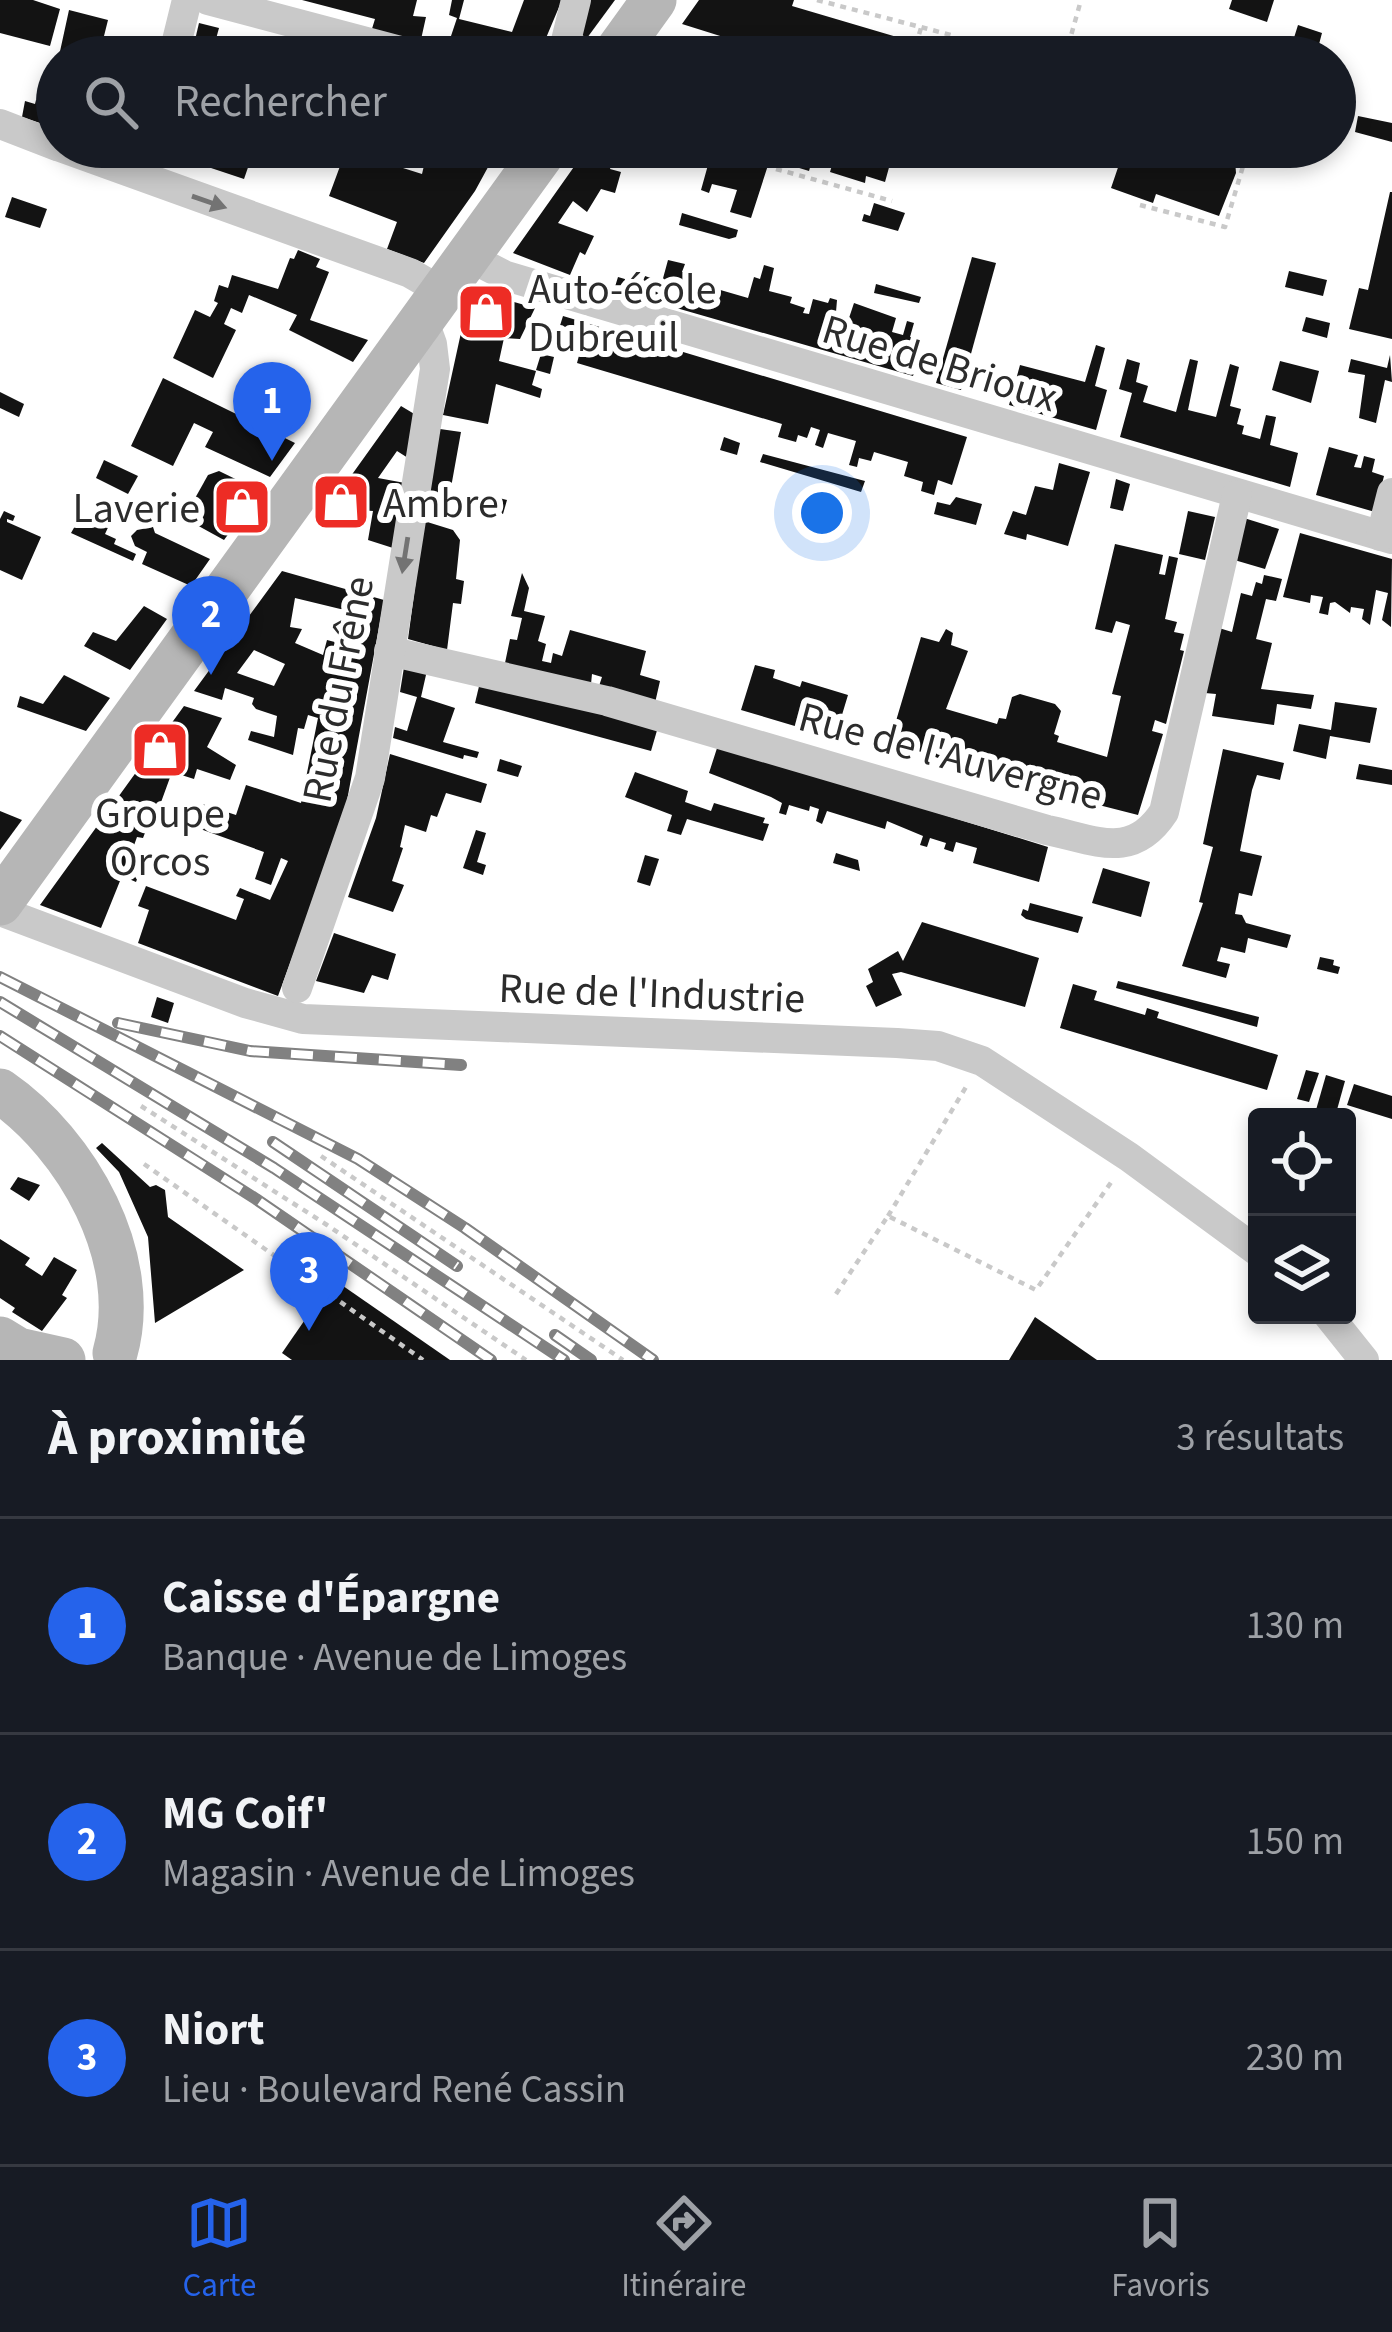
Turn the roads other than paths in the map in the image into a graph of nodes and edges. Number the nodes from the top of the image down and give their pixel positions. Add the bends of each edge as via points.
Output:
1 (187, 0) edge
2 (208, 0) edge
3 (576, 0) edge
4 (654, 0) edge
5 (178, 36) edge
6 (344, 36) edge
7 (567, 36) edge
8 (628, 36) edge
9 (0, 124) edge
10 (36, 138) edge
11 (113, 168) edge
12 (144, 168) edge
13 (532, 168) edge
14 (141, 179) junction
15 (444, 289) junction
16 (381, 379) junction
17 (430, 398) junction
18 (1392, 493) edge
19 (1237, 495) junction
20 (1387, 537) edge
21 (389, 651) junction
22 (0, 907) edge
23 (297, 988) dead end
24 (0, 1091) edge
25 (1248, 1244) edge
26 (1335, 1324) edge
27 (14, 1349) edge
28 (96, 1357) edge
29 (1364, 1360) edge

1 - 5 street
2 - 6 street
3 - 7 street
4 - 8 main road
9 - 10 street, Rue de Brioux
11 - 14 street, Rue de Brioux
12 - 14 street
13 - 15 main road
14 -> 15 street, Rue de Brioux
15 - 16 main road
15 - 17 street, Rue du Frêne
15 - 19 street, Rue de Brioux via 506,276
16 - 17 street
16 - 22 main road
17 -> 21 street, Rue du Frêne
18 - 20 street
19 - 20 street, Rue de Brioux
19 - 21 street, Rue de l'Auvergne via 1164,812 1135,842 1047,830 607,701
21 - 23 street, Rue du Frêne via 370,778
22 - 25 street, Rue de l'Industrie via 303,1018 938,1046 982,1061
24 - 28 main road via 53,1138 93,1195 112,1256
26 - 29 street
27 - 28 main road

